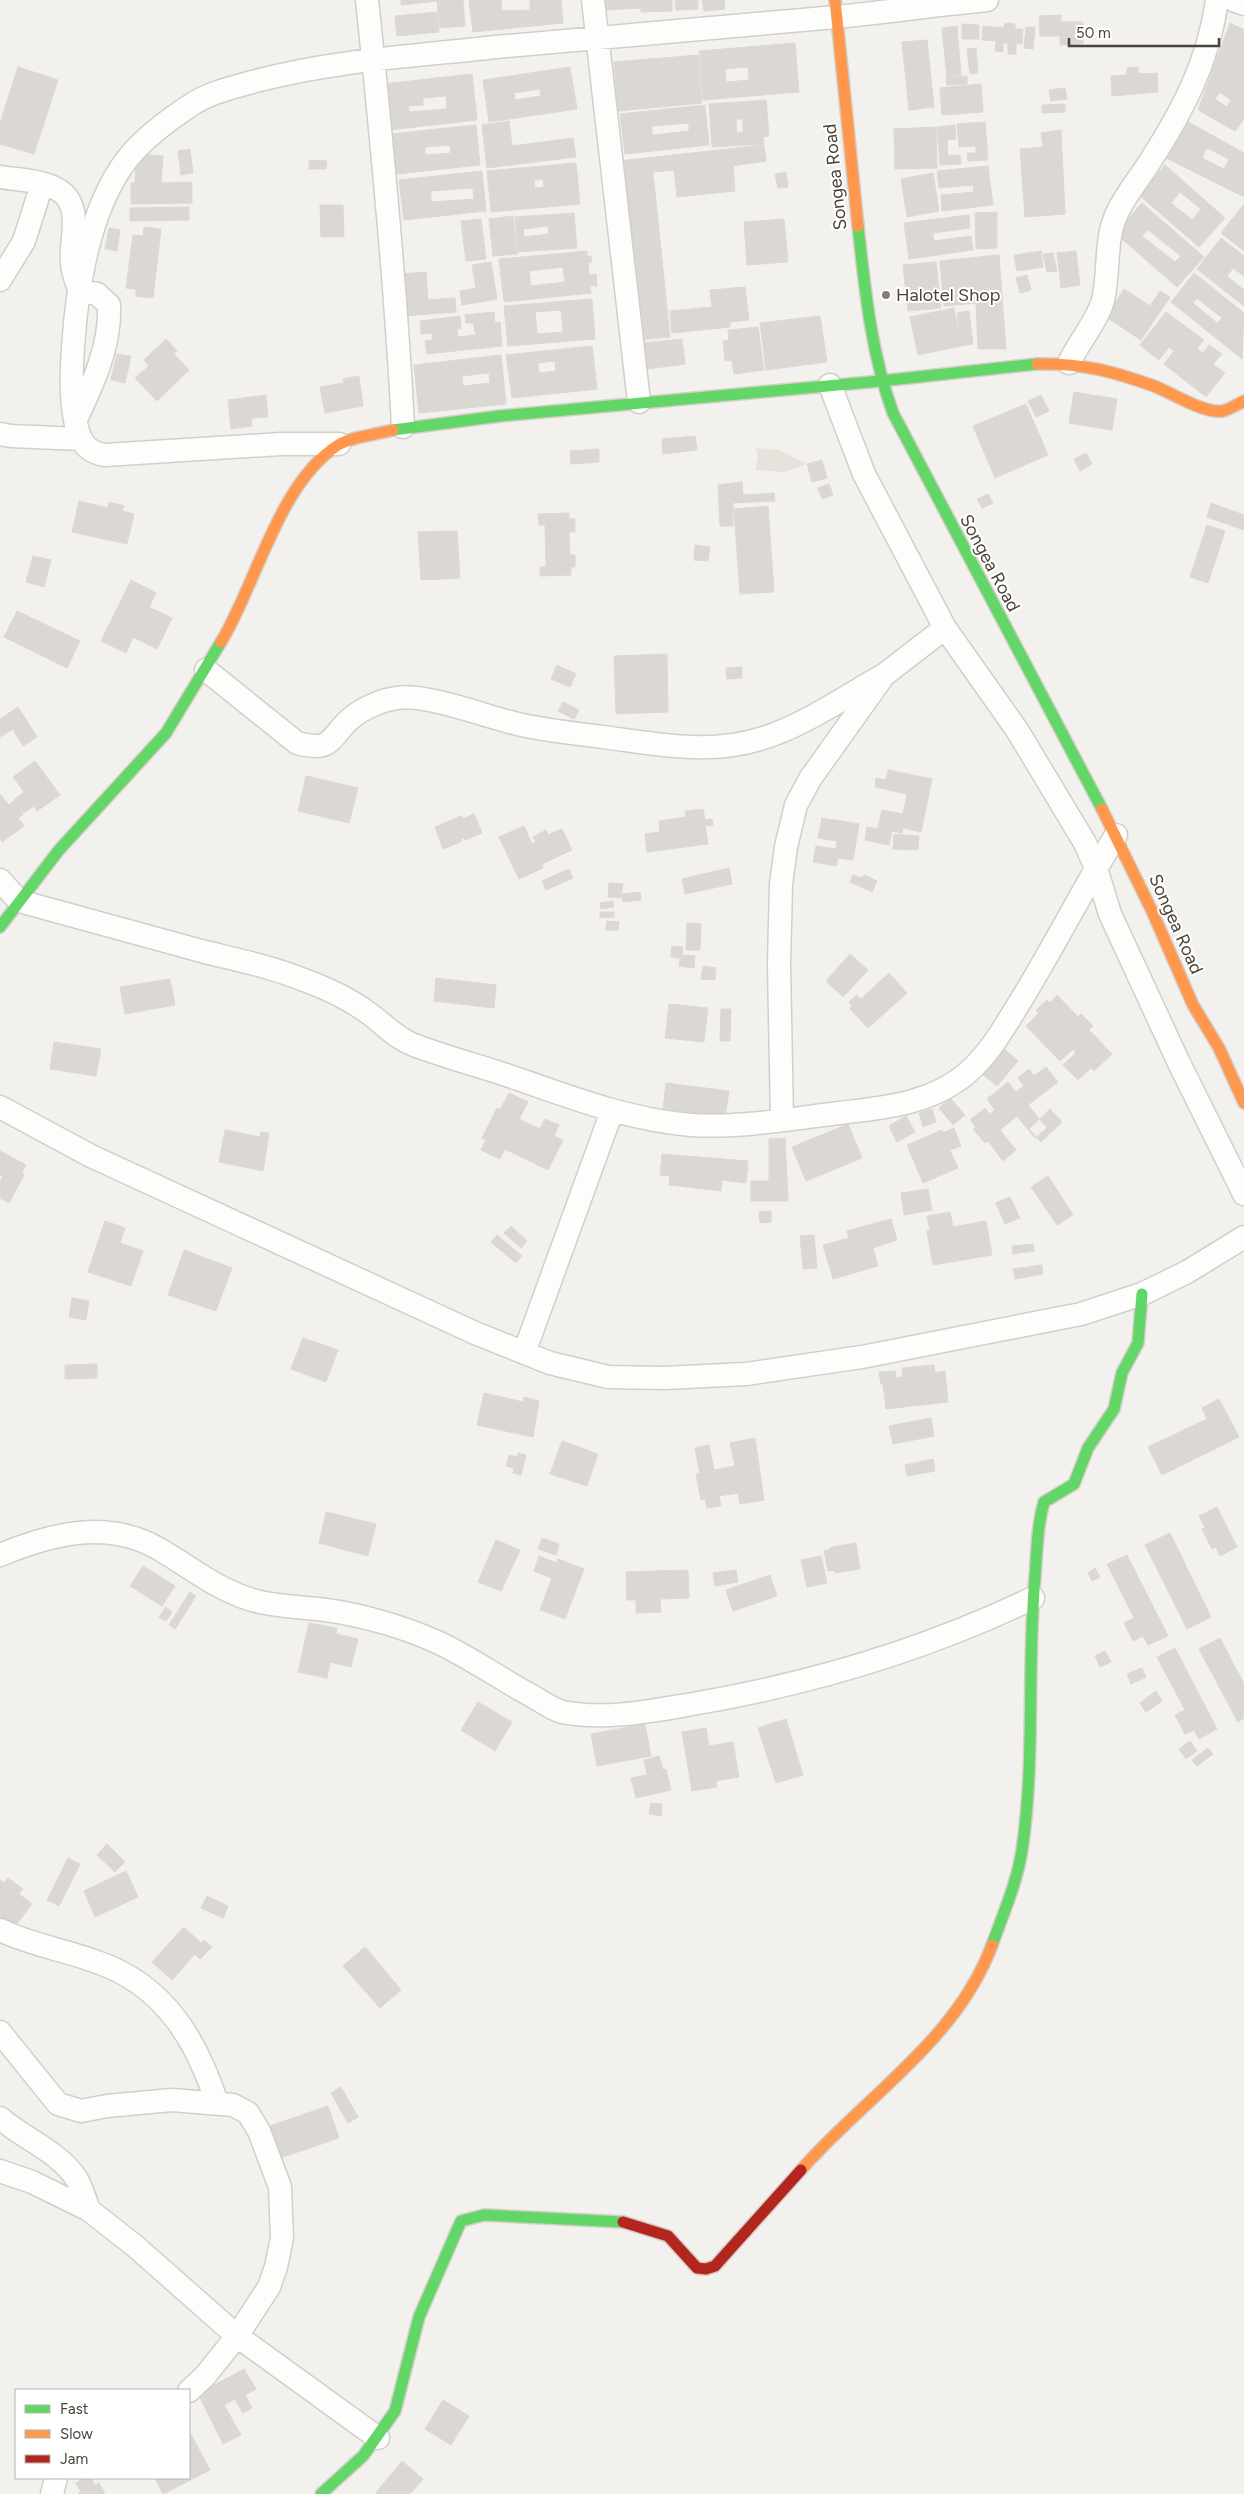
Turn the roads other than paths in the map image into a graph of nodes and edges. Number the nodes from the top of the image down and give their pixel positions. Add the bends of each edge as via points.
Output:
1 (367, 0) edge
2 (593, 0) edge
3 (987, 0) edge
4 (1217, 0) edge
5 (1233, 0) edge
6 (1244, 4) edge
7 (836, 8) edge
8 (596, 37) junction
9 (374, 59) junction
10 (0, 177) edge
11 (42, 184) junction
12 (0, 280) edge
13 (80, 290) junction
14 (1069, 363) junction
15 (881, 380) junction
16 (830, 385) junction
17 (1244, 401) edge
18 (639, 402) junction
19 (403, 428) junction
20 (78, 430) junction
21 (0, 434) edge
22 (339, 444) junction
23 (945, 628) junction
24 (206, 670) junction
25 (884, 675) junction
26 (1116, 835) junction
27 (1096, 868) junction
28 (0, 880) edge
29 (19, 901) junction
30 (0, 927) edge
31 (1244, 1102) edge
32 (0, 1108) edge
33 (612, 1111) junction
34 (782, 1120) junction
35 (1244, 1194) edge
36 (1244, 1237) edge
37 (1142, 1294) junction
38 (524, 1353) junction
39 (0, 1556) edge
40 (1033, 1598) junction
41 (0, 1932) edge
42 (0, 2032) edge
43 (217, 2104) junction
44 (0, 2118) edge
45 (0, 2171) edge
46 (89, 2210) junction
47 (237, 2336) junction
48 (190, 2390) edge
49 (378, 2438) junction
50 (56, 2479) edge
51 (52, 2494) edge
52 (321, 2494) edge

1 - 9 street
2 - 8 street
3 - 7 street
4 - 14 street via 1214,25 1203,62 1177,120 1118,211 1109,242 1102,303
5 - 6 street
7 - 8 street
7 - 15 main road, Songea Road via 866,299
8 - 9 street
8 - 18 street
9 - 13 street via 320,66 232,87 191,104 157,130 129,157 99,208
9 - 19 street via 398,327
10 - 11 street
11 - 12 street via 24,241
11 - 13 street via 60,191 74,210 72,264
13 - 20 street via 72,371
13 - 20 street via 98,294 109,305 110,325
14 - 15 main road via 1026,364
14 - 17 main road via 1104,370 1156,387 1191,404 1222,411
15 - 16 main road
15 - 26 main road, Songea Road via 910,449
16 - 18 main road
16 - 23 street via 864,474
18 - 19 main road
19 - 22 main road
20 - 21 street via 11,436
20 - 22 street via 94,452 104,456 282,444
22 - 24 main road via 310,470 288,502
23 - 25 street
23 - 27 street via 1041,768
24 - 25 street via 297,744 315,748 332,741 350,720 377,703 397,697 434,702 538,729 660,745 735,746 762,739 800,722
24 - 29 main road via 166,733 59,850
25 - 34 street via 810,779 796,805 786,847 779,928
26 - 27 street
26 - 31 main road, Songea Road via 1193,1005
27 - 34 street via 1000,1036 966,1074 925,1098
27 - 35 street via 1110,914
28 - 29 street
29 - 30 main road
29 - 33 street via 304,979 345,997 411,1044
32 - 38 street via 91,1156
33 - 34 street via 660,1122 695,1125
33 - 38 street
36 - 37 street via 1187,1272
37 - 38 street via 1082,1314 862,1357 746,1374 608,1377 550,1364
37 - 40 main road via 1138,1343 1122,1373 1114,1409 1088,1448 1074,1484 1044,1502 1037,1535
39 - 40 street via 30,1543 67,1533 128,1536 156,1548 227,1591 260,1602 365,1619 435,1641 559,1711 595,1715 632,1715 798,1682 984,1622
40 - 49 main road via 1028,1766 1022,1844 1009,1899 984,1966 956,2014 816,2153 735,2246 715,2266 706,2270 697,2268 668,2236 626,2222 484,2215 461,2222 419,2316 395,2412
41 - 43 street via 95,1961 137,1980 181,2026 197,2051
42 - 43 street via 58,2104 69,2108 81,2111 172,2100
43 - 47 street via 233,2106 248,2113 259,2131 280,2187 282,2206 282,2238 276,2267 269,2287
44 - 46 street via 57,2158 71,2172
45 - 46 street via 32,2182
46 - 47 street
47 - 48 street
47 - 49 street
49 - 52 main road
50 - 51 street

